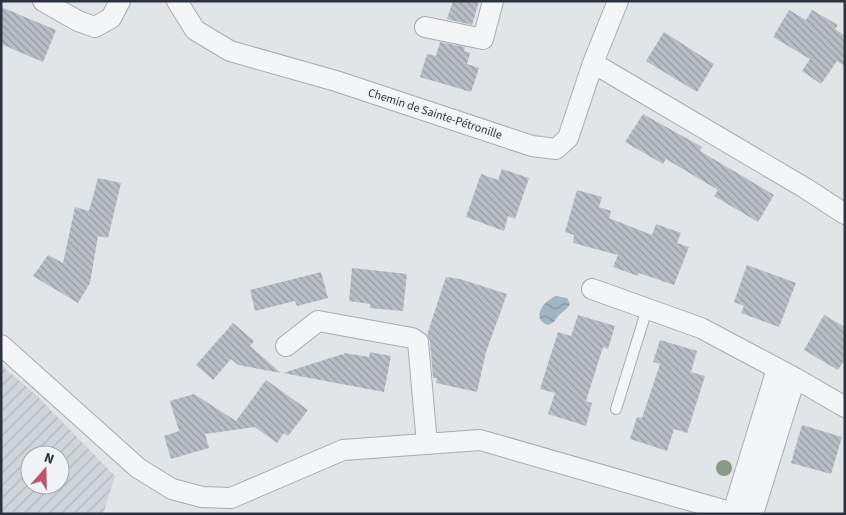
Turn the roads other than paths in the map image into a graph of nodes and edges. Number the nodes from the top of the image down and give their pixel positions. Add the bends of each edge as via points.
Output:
1 (43, 1) edge
2 (120, 1) edge
3 (177, 1) edge
4 (493, 1) edge
5 (618, 1) edge
6 (425, 27) dead end
7 (593, 63) junction
8 (845, 214) edge
9 (592, 289) dead end
10 (647, 310) junction
11 (1, 344) edge
12 (286, 346) dead end
13 (786, 374) junction
14 (845, 407) edge
15 (616, 409) dead end
16 (427, 444) junction
17 (681, 506) edge
18 (735, 513) edge
19 (753, 514) edge

1 - 2 street via 95,27 111,18
3 - 7 street, Chemin de Sainte-Pétronille via 195,30 230,51 532,146 556,149 568,138
4 - 6 street via 483,39
5 - 7 street, Chemin de Sainte-Pétronille
7 - 8 street
9 - 10 street
10 - 13 street via 701,328
10 - 15 lane
11 - 16 street via 138,468 172,489 202,497 231,498 343,450
12 - 16 street via 318,321 412,338 418,342
13 - 14 street
13 - 18 street
13 - 19 street
16 - 17 street via 480,440
17 - 18 street

